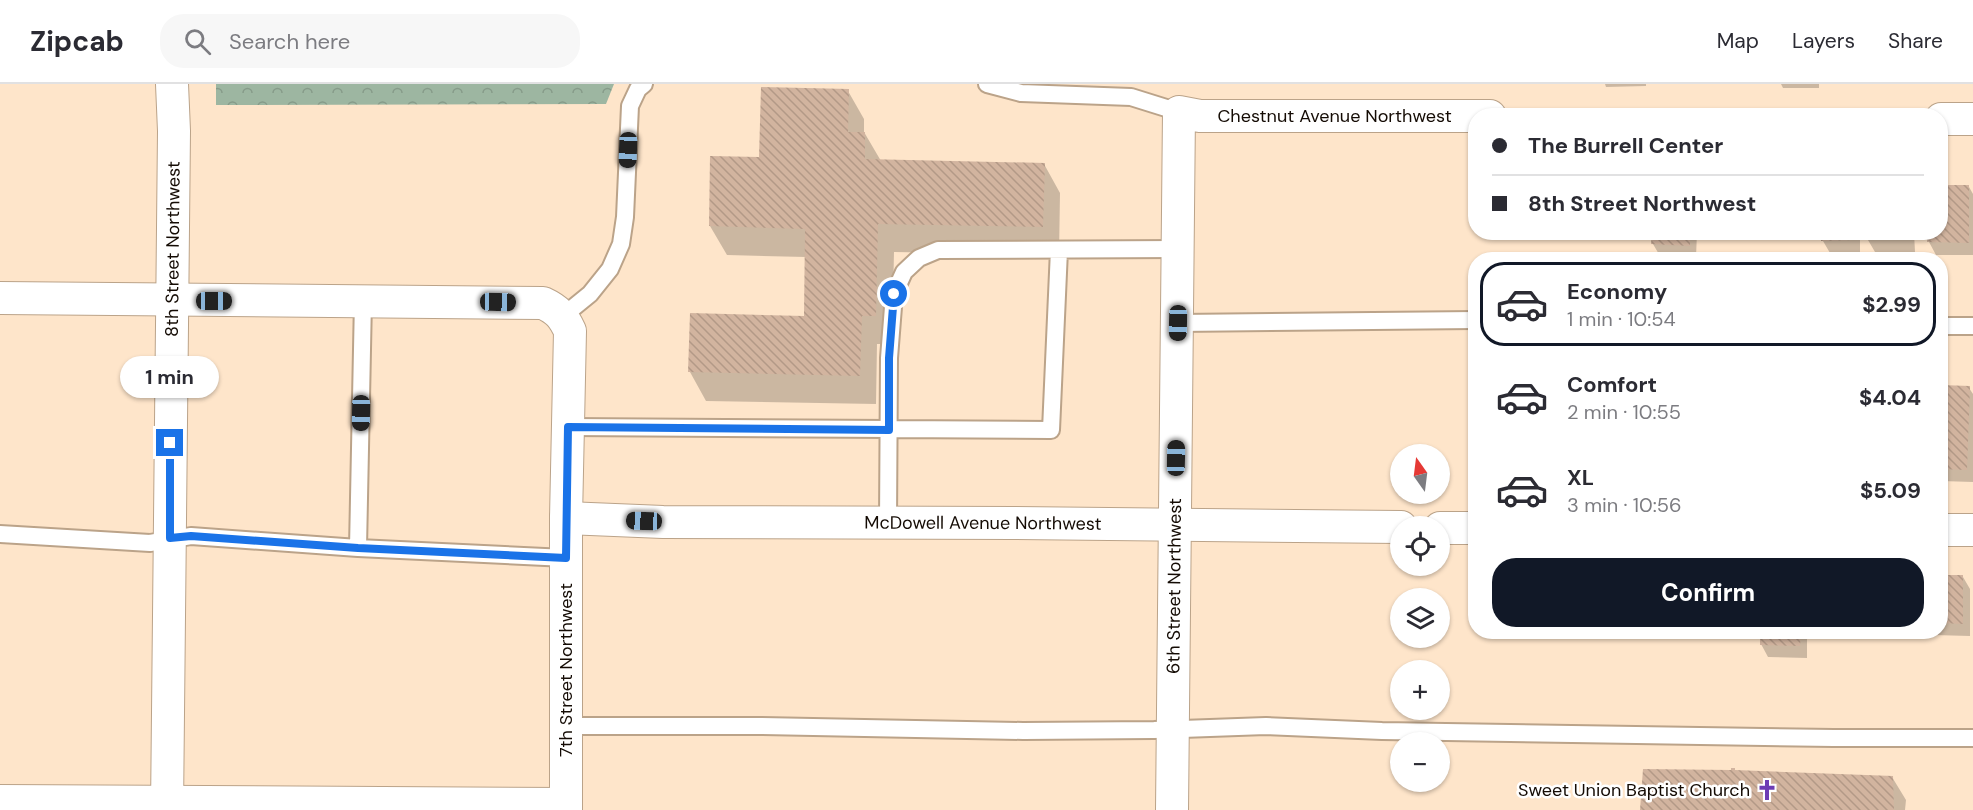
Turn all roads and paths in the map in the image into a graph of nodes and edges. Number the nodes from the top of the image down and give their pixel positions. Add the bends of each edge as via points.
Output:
1 (172, 84) edge
2 (644, 84) edge
3 (987, 84) edge
4 (1179, 112) junction
5 (1468, 116) edge
6 (1948, 119) edge
7 (1973, 119) edge
8 (1179, 249) junction
9 (1059, 250) junction
10 (0, 298) edge
11 (363, 300) junction
12 (171, 301) junction
13 (563, 316) junction
14 (1468, 320) edge
15 (1178, 323) junction
16 (1948, 326) edge
17 (1973, 326) edge
18 (568, 427) junction
19 (889, 430) junction
20 (566, 518) junction
21 (888, 524) junction
22 (1175, 525) junction
23 (1390, 527) edge
24 (1450, 528) edge
25 (1468, 528) edge
26 (1948, 530) edge
27 (1973, 530) edge
28 (0, 534) edge
29 (170, 538) junction
30 (358, 548) junction
31 (566, 558) junction
32 (566, 726) junction
33 (1172, 728) junction
34 (1973, 738) edge
35 (0, 801) edge
36 (167, 806) edge
37 (566, 807) edge
38 (1172, 810) edge

1 - 12 street, 8th Street Northwest
2 - 13 lane via 630,106 621,244 610,269 590,294
3 - 4 lane via 1021,93 1131,97
4 - 5 street, Chestnut Avenue Northwest via 1200,116
4 - 8 street, 6th Street Northwest
6 - 7 street
8 - 9 lane
8 - 15 street, 6th Street Northwest
9 - 19 lane via 938,250 919,258 904,272 894,294
9 - 19 lane via 1051,430
10 - 12 street
11 - 12 street
11 - 13 street via 543,303
11 - 30 lane
12 - 29 street, 8th Street Northwest
13 - 18 street, 7th Street Northwest via 570,331
14 - 15 lane
15 - 22 street, 6th Street Northwest
16 - 17 lane
18 - 19 lane
18 - 20 street, 7th Street Northwest
19 - 21 lane
20 - 21 street, McDowell Avenue Northwest
20 - 31 street, 7th Street Northwest
21 - 22 street, McDowell Avenue Northwest
22 - 23 street, McDowell Avenue Northwest
22 - 33 street, 6th Street Northwest
24 - 25 street
26 - 27 street
28 - 29 lane via 150,543
29 - 30 lane via 191,536
29 - 36 street, 8th Street Northwest
30 - 31 lane
31 - 32 street, 7th Street Northwest
32 - 33 lane via 1023,731
32 - 37 street, 7th Street Northwest
33 - 34 lane via 1266,726
33 - 38 street, 6th Street Northwest
35 - 36 street
36 - 37 street

